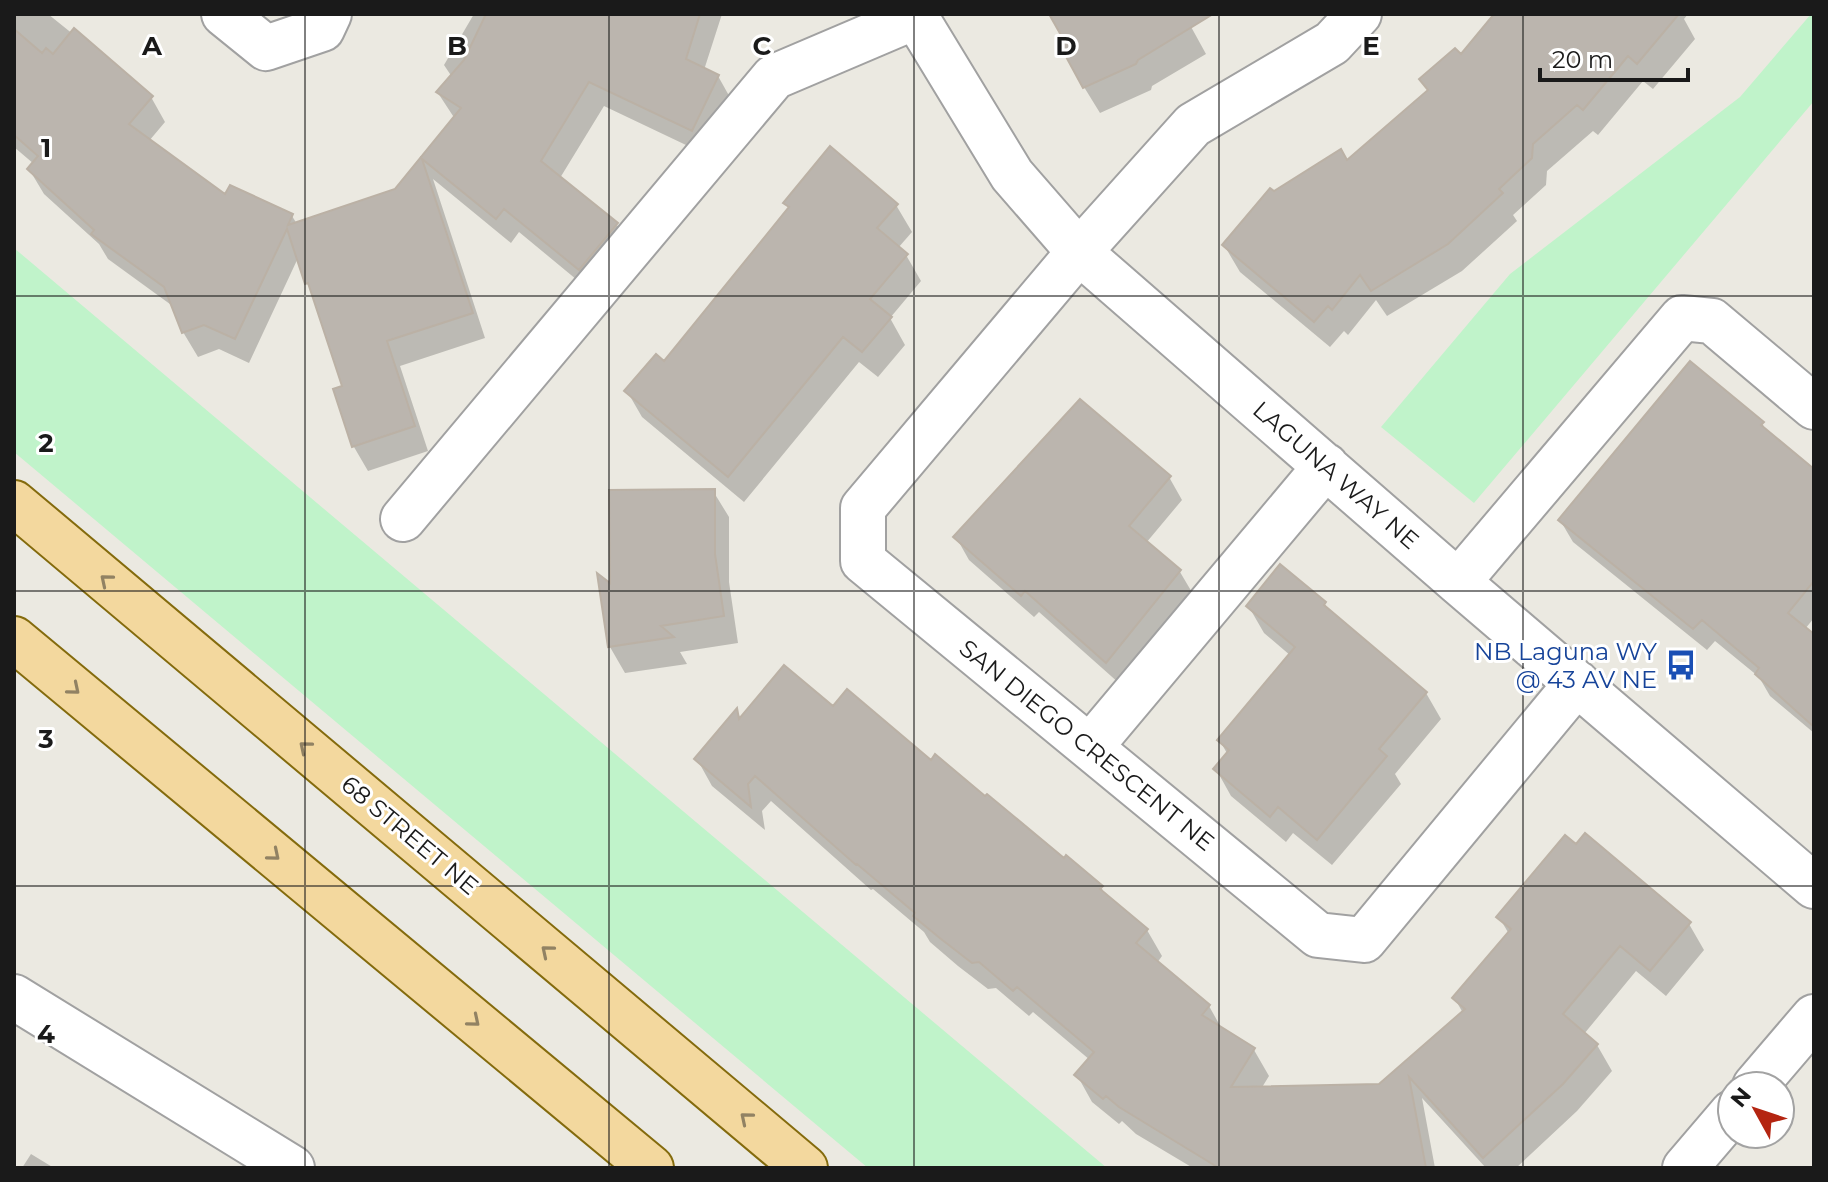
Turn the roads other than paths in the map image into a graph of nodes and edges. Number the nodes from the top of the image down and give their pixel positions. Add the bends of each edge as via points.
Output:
1 (224, 14) edge
2 (329, 14) edge
3 (915, 16) edge
4 (1336, 24) edge
5 (1079, 252) junction
6 (1814, 407) edge
7 (1326, 466) junction
8 (14, 503) edge
9 (403, 519) dead end
10 (1458, 582) junction
11 (14, 639) edge
12 (1577, 683) junction
13 (1090, 747) junction
14 (1814, 886) edge
15 (14, 997) edge
16 (1814, 1017) edge
17 (1769, 1070) edge
18 (1716, 1132) edge
19 (292, 1168) edge
20 (651, 1168) edge
21 (805, 1168) edge
22 (1685, 1168) edge

1 - 2 street via 266,48 322,29
3 - 5 street, LAGUNA WAY NE via 1012,175
3 - 9 street via 774,77
4 - 5 street via 1193,125
5 - 7 street, LAGUNA WAY NE
5 - 13 street, SAN DIEGO CRESCENT NE via 863,508 863,561
6 - 10 street via 1712,321 1682,318
7 - 10 street, LAGUNA WAY NE
7 - 13 street
21 -> 8 main road, 68 STREET NE
10 - 12 street, LAGUNA WAY NE
11 -> 20 main road
12 - 13 street, SAN DIEGO CRESCENT NE via 1364,940 1318,935
12 - 14 street, LAGUNA WAY NE
15 - 19 street
16 - 17 street
18 - 22 street

